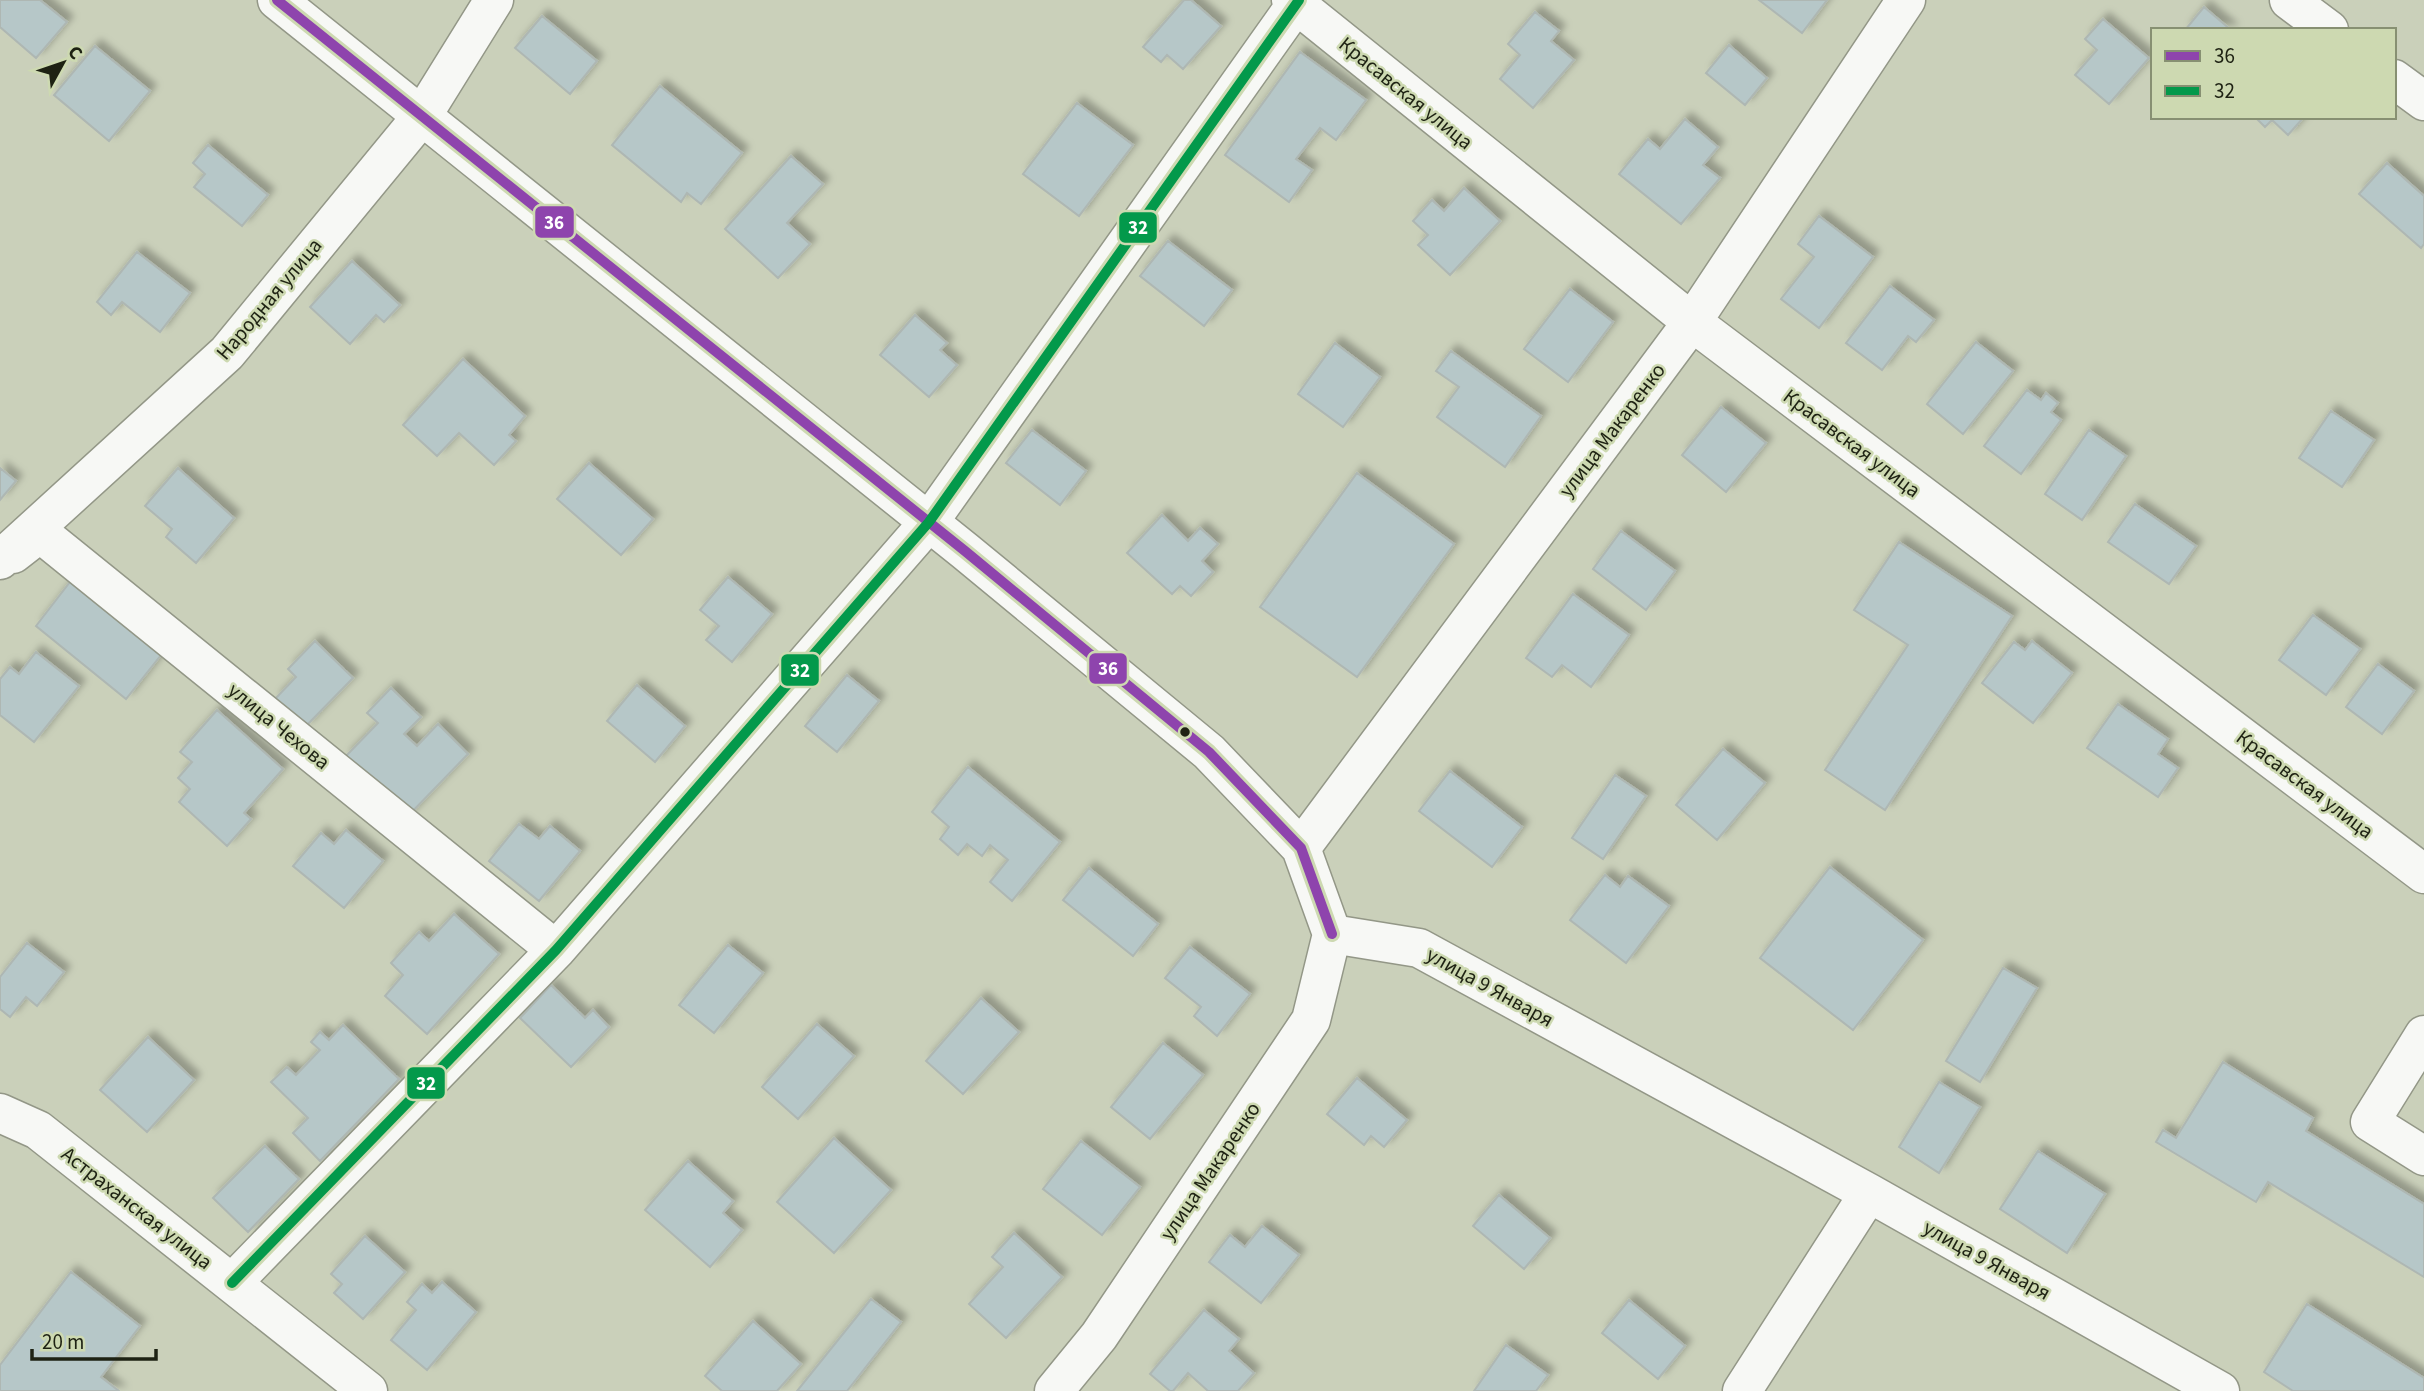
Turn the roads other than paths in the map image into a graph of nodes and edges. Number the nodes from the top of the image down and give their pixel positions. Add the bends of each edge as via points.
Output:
1 (277, 0) edge
2 (494, 0) edge
3 (1906, 0) edge
4 (2289, 0) edge
5 (1295, 1) edge
6 (2326, 28) edge
7 (2396, 80) edge
8 (2424, 101) edge
9 (422, 116) junction
10 (1692, 322) junction
11 (929, 522) junction
12 (0, 562) edge
13 (1301, 848) junction
14 (2424, 874) edge
15 (1332, 934) junction
16 (556, 950) junction
17 (2424, 1035) edge
18 (0, 1113) edge
19 (2424, 1156) edge
20 (1869, 1193) junction
21 (232, 1283) junction
22 (368, 1391) edge
23 (1054, 1391) edge
24 (1742, 1391) edge
25 (2220, 1391) edge

1 - 9 street
2 - 9 street, Народная улица
3 - 10 street, улица Макаренко
4 - 6 street
5 - 10 street, Красавская улица
5 - 11 street
7 - 8 street
9 - 11 street
9 - 12 street, Народная улица via 227,353
10 - 13 street, улица Макаренко
10 - 14 street, Красавская улица
11 - 13 street via 1209,752
11 - 16 street
12 - 16 street, улица Чехова via 40,533
13 - 15 street
15 - 20 street, улица 9 Января via 1419,948
15 - 23 street, улица Макаренко via 1311,1020 1098,1336
16 - 21 street
17 - 19 street via 2370,1122
18 - 21 street, Астраханская улица via 38,1130
20 - 24 street
20 - 25 street, улица 9 Января
21 - 22 street, Астраханская улица

